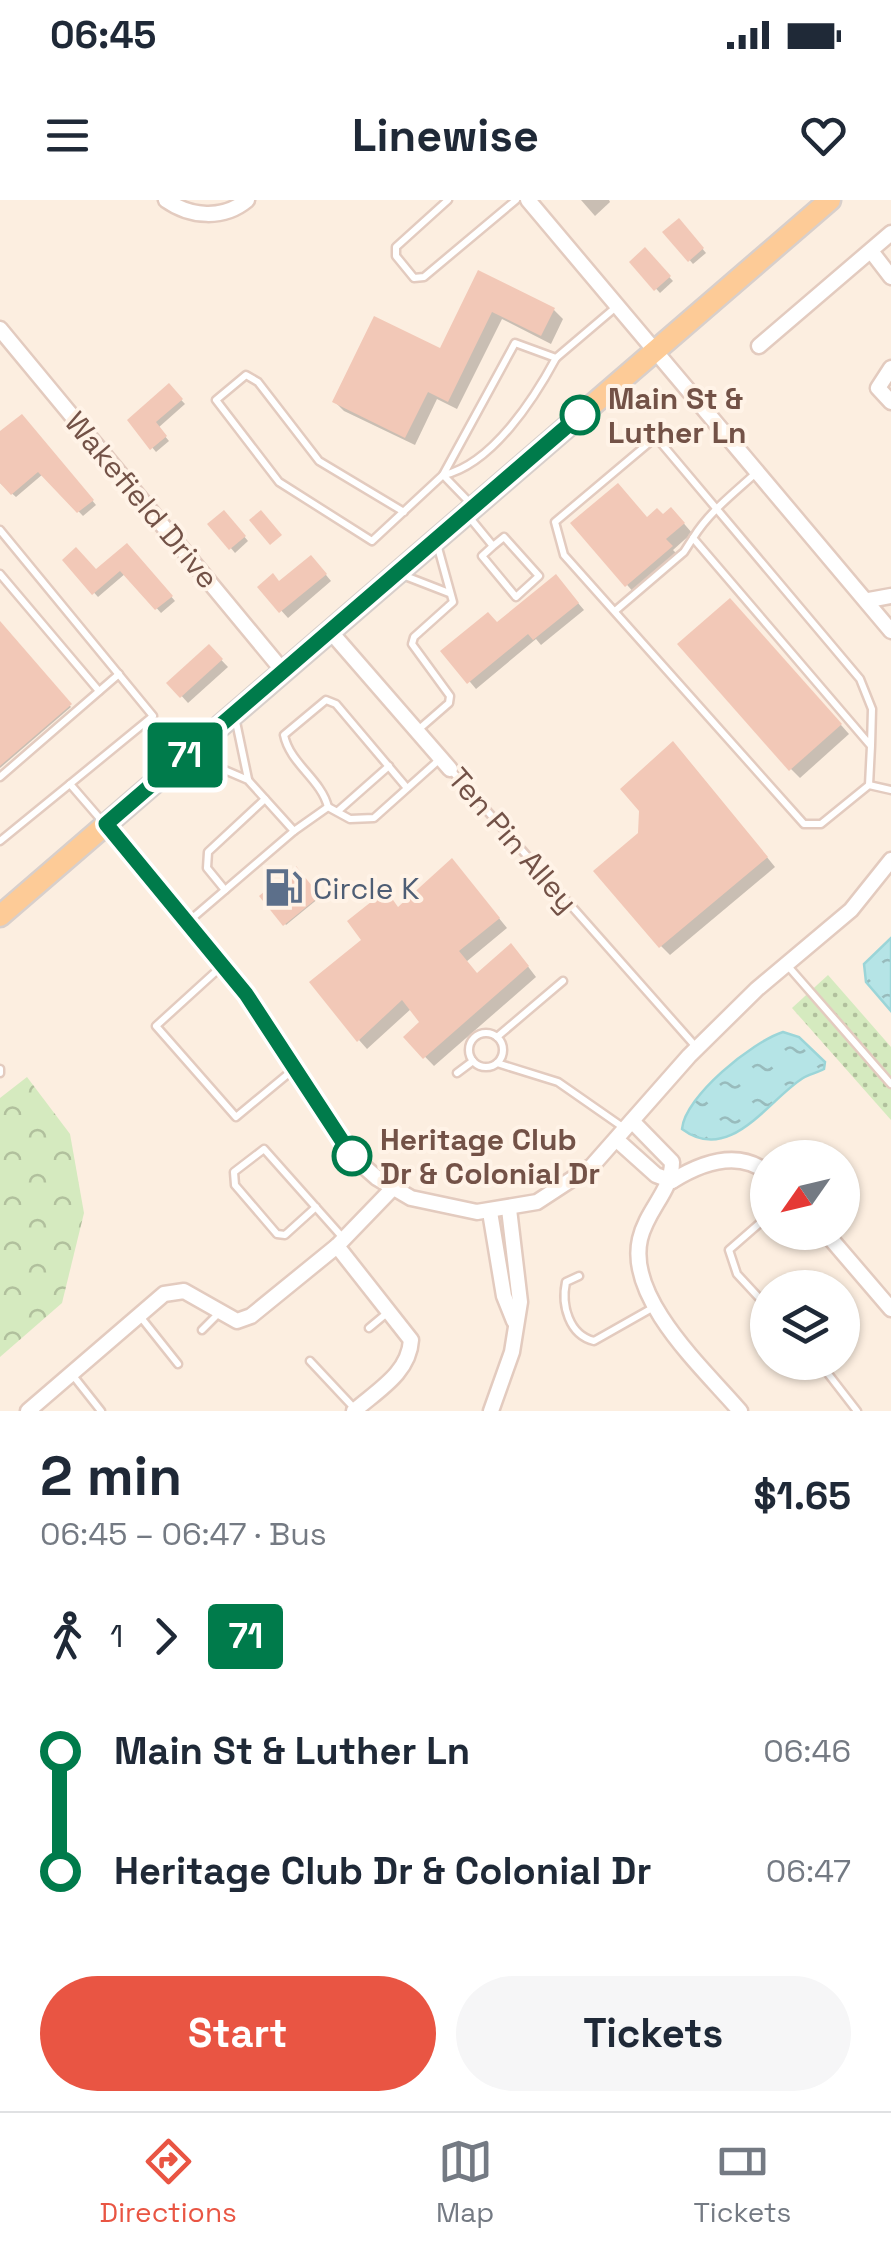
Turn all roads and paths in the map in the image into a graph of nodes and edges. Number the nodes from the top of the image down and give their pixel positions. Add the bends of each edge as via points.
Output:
1 (166, 200) edge
2 (248, 200) edge
3 (448, 200) edge
4 (516, 200) edge
5 (528, 200) edge
6 (830, 200) edge
7 (891, 233) edge
8 (870, 251) junction
9 (891, 276) edge
10 (616, 306) junction
11 (0, 329) edge
12 (759, 346) dead end
13 (653, 352) junction
14 (556, 358) junction
15 (891, 368) edge
16 (891, 402) edge
17 (758, 471) junction
18 (443, 476) junction
19 (717, 508) junction
20 (470, 510) junction
21 (404, 512) junction
22 (0, 530) edge
23 (693, 538) junction
24 (436, 540) junction
25 (493, 546) junction
26 (397, 573) junction
27 (0, 574) edge
28 (450, 594) junction
29 (891, 596) edge
30 (869, 600) junction
31 (615, 611) junction
32 (330, 630) junction
33 (891, 631) edge
34 (283, 671) junction
35 (118, 674) junction
36 (99, 691) junction
37 (234, 713) junction
38 (417, 730) junction
39 (871, 746) junction
40 (186, 754) junction
41 (446, 764) junction
42 (388, 766) junction
43 (0, 777) edge
44 (248, 780) junction
45 (70, 784) junction
46 (869, 785) junction
47 (407, 788) junction
48 (891, 790) edge
49 (265, 799) junction
50 (328, 807) junction
51 (338, 811) junction
52 (106, 824) junction
53 (294, 831) junction
54 (1, 838) edge
55 (891, 860) edge
56 (226, 890) junction
57 (0, 916) edge
58 (188, 922) junction
59 (786, 964) junction
60 (223, 965) junction
61 (563, 980) dead end
62 (497, 1036) junction
63 (697, 1048) junction
64 (473, 1061) junction
65 (498, 1063) junction
66 (296, 1068) junction
67 (457, 1073) dead end
68 (891, 1084) edge
69 (625, 1130) junction
70 (750, 1164) edge
71 (672, 1181) junction
72 (392, 1188) junction
73 (316, 1207) junction
74 (509, 1209) junction
75 (490, 1212) junction
76 (750, 1232) edge
77 (341, 1243) junction
78 (840, 1250) edge
79 (579, 1276) dead end
80 (750, 1288) edge
81 (655, 1306) junction
82 (891, 1309) edge
83 (222, 1310) junction
84 (391, 1310) junction
85 (139, 1315) junction
86 (514, 1320) junction
87 (369, 1328) dead end
88 (202, 1330) dead end
89 (310, 1361) dead end
90 (178, 1364) dead end
91 (70, 1373) junction
92 (833, 1380) edge
93 (355, 1410) edge
94 (28, 1411) edge
95 (101, 1411) edge
96 (490, 1411) edge
97 (740, 1411) edge
98 (857, 1411) edge

1 - 2 street via 210,216
3 - 4 lane via 396,247 414,278 424,277
5 - 10 street
6 - 13 main road
7 - 8 street
8 - 9 street
8 - 12 street
10 - 13 street
10 - 14 lane
11 - 34 street, Wakefield Drive
13 - 17 street
13 - 20 main road
14 - 18 lane via 539,390 496,440 461,471
14 - 18 lane via 515,343
15 - 16 street via 878,388
17 - 19 lane
17 - 30 street
18 - 20 lane
18 - 21 lane
19 - 23 lane
19 - 31 lane via 656,437 555,522 564,555
19 - 39 lane via 860,679 872,709
20 - 24 main road
20 - 25 lane
21 - 21 lane via 372,541 279,482 216,400 246,375 258,382 319,462
22 - 35 lane
23 - 31 lane
23 - 39 lane
24 - 26 main road
24 - 28 lane
25 - 25 lane via 504,537 540,576 516,597 482,556
26 - 28 lane
26 - 32 main road
27 - 36 lane
28 - 38 lane via 451,608 414,637 414,651 450,696
29 - 30 street
30 - 33 street
31 - 46 lane via 804,824 822,824
32 - 34 main road
32 - 38 street, Ten Pin Alley
34 - 37 main road
35 - 36 lane
35 - 45 lane via 153,716
36 - 43 lane
37 - 40 main road
37 - 44 lane
38 - 41 street, Ten Pin Alley
39 - 46 lane
40 - 44 lane
40 - 52 main road
41 - 47 lane
41 - 63 lane, Ten Pin Alley
42 - 47 lane
42 - 50 lane via 326,700 284,735
42 - 51 lane
44 - 49 lane
45 - 52 lane
45 - 54 lane
46 - 48 lane
47 - 51 lane via 368,820
49 - 53 lane
49 - 56 lane via 208,852 206,868
50 - 51 lane
50 - 53 lane
52 - 57 main road
52 - 58 street
53 - 56 lane
55 - 59 street via 851,910
56 - 58 lane
58 - 60 street
59 - 63 street
59 - 68 lane
60 - 66 street
60 - 66 lane via 156,1026 236,1117
61 - 62 lane
62 - 64 lane via 475,1036 469,1046
62 - 65 lane via 503,1052
63 - 69 street
64 - 65 lane
64 - 67 lane
65 - 69 lane via 558,1082
66 - 72 street via 340,1142
69 - 71 street via 656,1175
69 - 71 street via 672,1162
69 - 74 street via 555,1193
70 - 71 street via 724,1160
71 - 81 street via 648,1212 638,1245
72 - 75 street via 430,1203
72 - 77 street
73 - 73 lane via 264,1150 234,1172 235,1186 277,1234
73 - 77 lane
74 - 75 street
74 - 86 street via 520,1282
75 - 86 street
76 - 80 lane via 729,1250
77 - 83 street via 251,1316 237,1320
77 - 84 street
78 - 82 street
79 - 81 lane via 566,1282 564,1295 574,1330 588,1340
81 - 97 street
83 - 85 street via 184,1291 164,1294
83 - 88 lane
84 - 87 lane
84 - 93 street via 411,1340 410,1357
85 - 90 lane
85 - 91 street
86 - 96 street via 512,1352
89 - 93 lane
91 - 94 street
91 - 95 lane
92 - 98 lane

